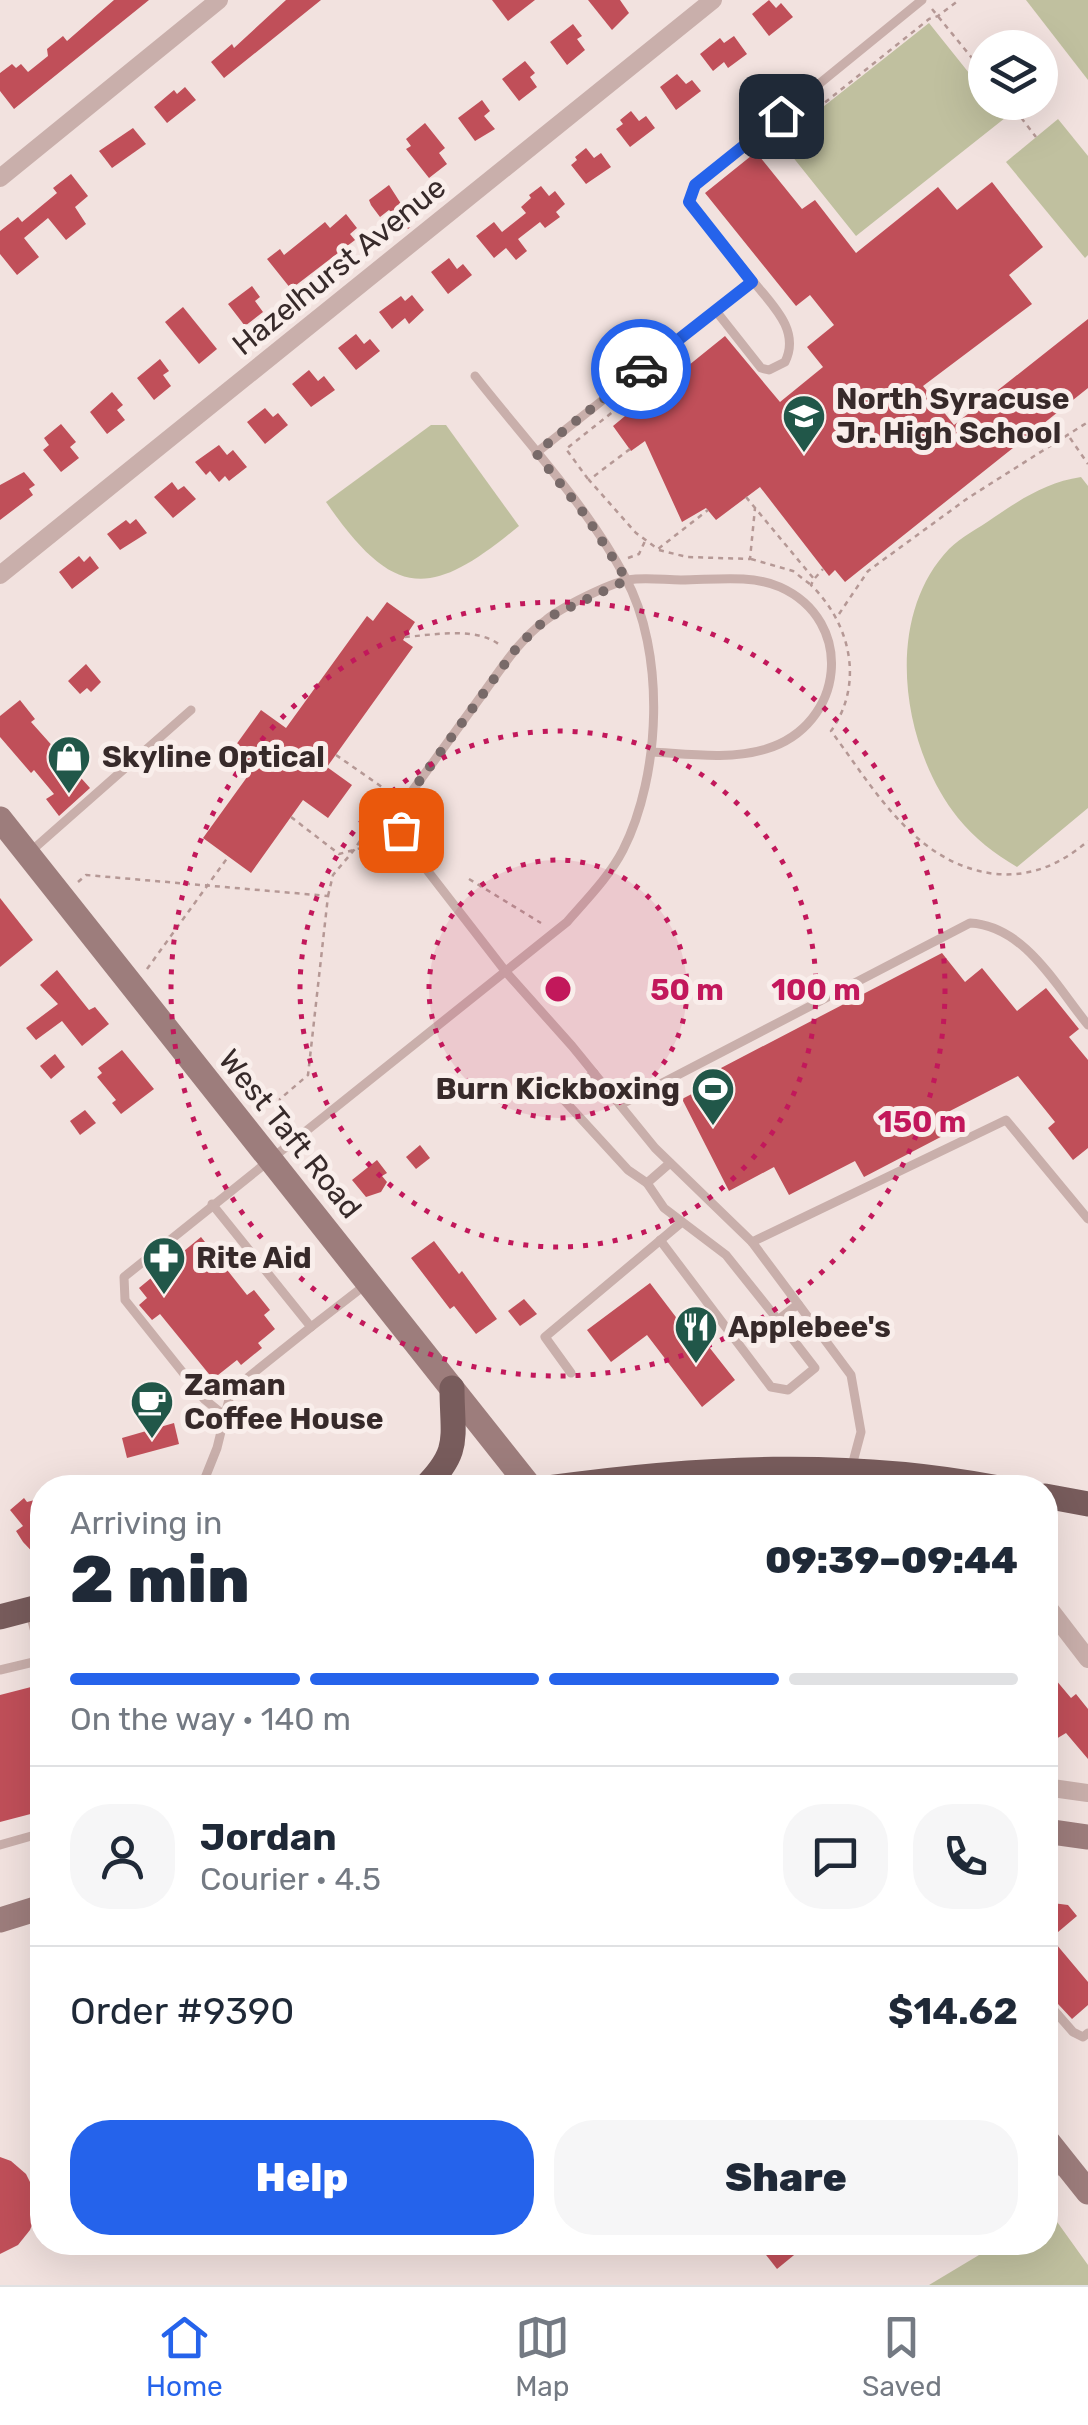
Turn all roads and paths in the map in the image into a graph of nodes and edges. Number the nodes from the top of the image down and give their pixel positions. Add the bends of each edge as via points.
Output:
1 (218, 0) edge
2 (713, 0) edge
3 (924, 0) edge
4 (958, 0) edge
5 (938, 16) junction
6 (968, 53) edge
7 (1023, 120) edge
8 (1036, 136) dead end
9 (753, 139) junction
10 (0, 178) edge
11 (752, 282) junction
12 (716, 311) junction
13 (475, 376) dead end
14 (640, 404) dead end
15 (1088, 422) edge
16 (1070, 436) junction
17 (630, 450) dead end
18 (536, 453) junction
19 (1088, 464) edge
20 (589, 480) junction
21 (746, 497) dead end
22 (755, 508) junction
23 (708, 510) dead end
24 (645, 542) junction
25 (658, 549) junction
26 (750, 559) junction
27 (617, 562) junction
28 (823, 569) dead end
29 (0, 575) edge
30 (627, 580) junction
31 (814, 580) junction
32 (811, 585) junction
33 (837, 616) junction
34 (822, 628) junction
35 (405, 636) dead end
36 (511, 655) junction
37 (191, 710) dead end
38 (652, 752) junction
39 (336, 755) dead end
40 (391, 794) junction
41 (404, 803) junction
42 (291, 818) dead end
43 (0, 819) edge
44 (402, 832) junction
45 (1088, 841) edge
46 (354, 850) junction
47 (28, 854) junction
48 (228, 857) dead end
49 (470, 880) dead end
50 (208, 886) junction
51 (328, 896) junction
52 (62, 897) junction
53 (552, 934) junction
54 (506, 972) junction
55 (133, 988) junction
56 (1088, 1026) edge
57 (594, 1073) junction
58 (620, 1105) junction
59 (279, 1107) dead end
60 (269, 1161) junction
61 (670, 1163) junction
62 (646, 1183) junction
63 (212, 1204) junction
64 (1088, 1219) edge
65 (682, 1222) junction
66 (660, 1240) junction
67 (752, 1242) junction
68 (368, 1283) junction
69 (798, 1304) junction
70 (778, 1320) junction
71 (311, 1328) junction
72 (571, 1373) dead end
73 (452, 1388) junction
74 (224, 1416) junction
75 (206, 1475) edge
76 (437, 1475) edge
77 (521, 1475) edge
78 (731, 1475) edge
79 (832, 1475) edge
80 (849, 1475) edge
81 (1058, 1498) edge
82 (1088, 1504) edge
83 (30, 1609) edge
84 (0, 1616) edge
85 (1058, 1620) edge
86 (1088, 1659) edge
87 (30, 1662) edge
88 (0, 1670) edge
89 (1058, 1789) edge
90 (1088, 1792) edge
91 (1058, 1833) edge
92 (30, 1836) edge
93 (1088, 1837) edge
94 (0, 1845) edge
95 (30, 1911) edge
96 (0, 1920) edge
97 (1058, 2015) edge
98 (1088, 2033) edge
99 (1058, 2173) edge
100 (1088, 2192) edge

1 - 10 street
2 - 29 street, Hazelhurst Avenue
3 - 5 path
3 - 9 lane
4 - 5 path
5 - 6 path
5 - 9 path via 777,140 759,146
7 - 8 path
9 - 11 lane via 695,185 689,202
11 - 12 lane
11 - 12 lane via 789,331 785,362 761,368
12 - 18 lane
13 - 18 lane
14 - 20 path via 634,395 566,449
15 - 16 path
16 - 19 path
16 - 33 path via 968,498 868,571
17 - 20 path
18 - 27 lane
20 - 24 path
21 - 22 path
22 - 26 path
22 - 31 path
23 - 25 path
24 - 25 path
24 - 27 path via 639,554
25 - 26 path
26 - 32 path via 792,571
27 - 30 lane
28 - 31 path
30 - 34 lane via 756,580 802,602
30 - 36 lane via 547,618
30 - 38 lane via 651,665
31 - 32 path
32 - 33 path
33 - 34 path
33 - 45 path via 850,665 846,700 832,731 919,840 964,868 1006,874 1052,866
34 - 38 lane via 832,664 829,688 808,726 764,750
35 - 36 path via 492,638
36 - 41 lane
37 - 47 lane
38 - 53 lane via 621,853
39 - 40 path
40 - 41 path
40 - 46 path
41 - 44 lane
42 - 46 path via 339,854
43 - 47 main road, West Taft Road
44 - 46 path
44 - 54 lane
46 - 51 path via 333,875
47 - 52 main road, West Taft Road
48 - 50 path
49 - 53 path
50 - 51 path
50 - 52 path via 86,875
50 - 55 path
51 - 59 path via 308,1075 280,1098
52 - 55 main road, West Taft Road
53 - 54 lane
54 - 57 lane
54 - 60 lane
55 - 60 main road, West Taft Road
56 - 58 lane via 1020,941 992,924 970,923
57 - 58 lane
57 - 62 lane via 562,1098
58 - 61 lane
60 - 63 lane
60 - 68 main road, West Taft Road
61 - 62 lane
61 - 67 lane
62 - 65 lane
63 - 71 lane
63 - 74 lane via 134,1266 122,1292
64 - 67 lane via 1006,1120
65 - 66 lane
65 - 70 lane via 726,1255
66 - 70 lane via 771,1386 788,1390 815,1368
66 - 72 lane via 545,1337
67 - 69 lane
68 - 71 lane
68 - 73 main road, West Taft Road
69 - 70 lane
69 - 80 lane via 851,1375 861,1432
71 - 74 lane via 231,1391
73 - 76 main road via 452,1453
73 - 77 main road, West Taft Road
74 - 75 lane
78 - 79 main road via 784,1466
81 - 82 main road
83 - 84 main road
85 - 86 street
87 - 88 lane
89 - 90 street
91 - 93 main road
92 - 94 lane
95 - 96 main road
97 - 98 lane via 1072,2032
99 - 100 main road

